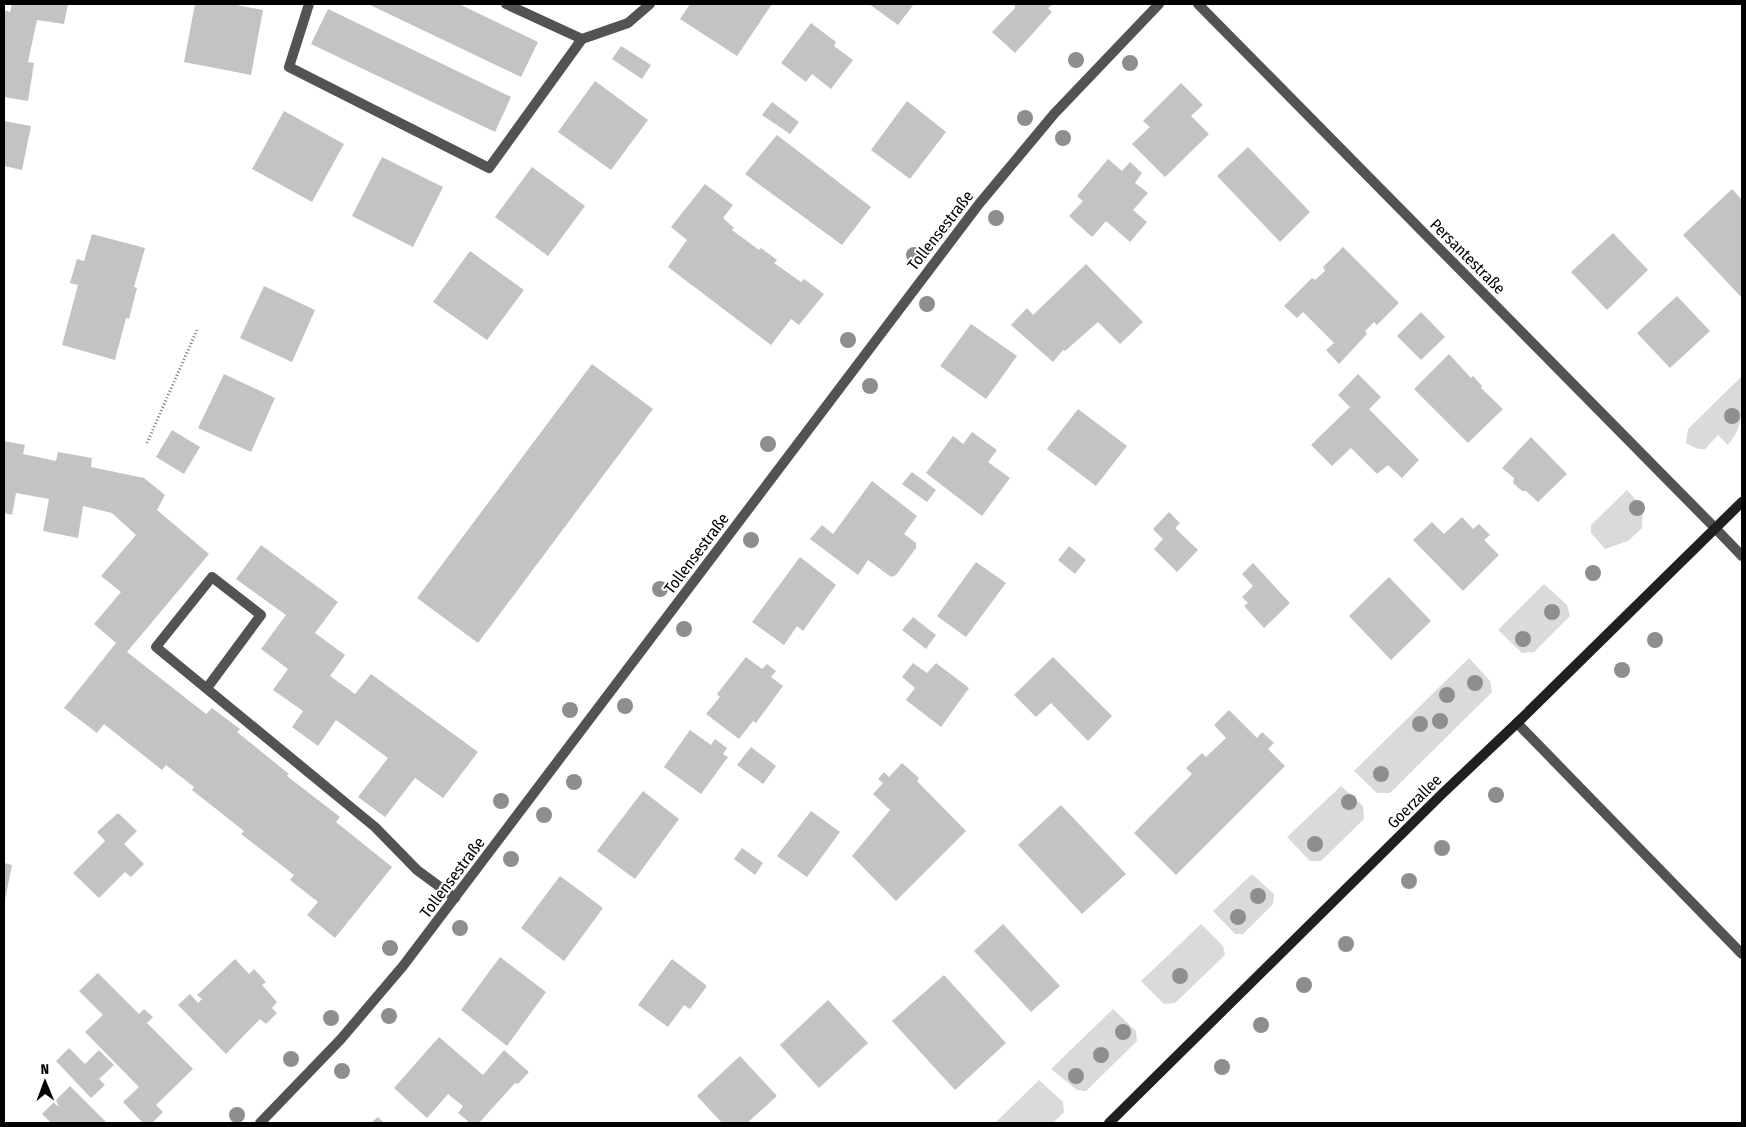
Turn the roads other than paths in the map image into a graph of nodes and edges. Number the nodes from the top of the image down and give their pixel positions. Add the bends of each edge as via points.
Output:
1 (310, 4) edge
2 (506, 4) edge
3 (650, 4) edge
4 (1159, 4) edge
5 (1198, 4) edge
6 (582, 39) junction
7 (1742, 502) edge
8 (1716, 529) junction
9 (1742, 556) edge
10 (207, 688) junction
11 (1517, 722) junction
12 (456, 898) junction
13 (1742, 954) edge
14 (260, 1123) edge
15 (1108, 1123) edge

1 - 6 street via 289,68 488,168
2 - 6 street
3 - 6 street via 628,22
4 - 12 street, Tollensestraße via 1054,114 973,211
5 - 8 street, Persantestraße
7 - 8 main road, Goerzallee
8 - 9 street, Persantestraße
8 - 11 main road, Goerzallee
10 - 10 street via 262,615 212,577 156,647
10 - 12 street via 375,827 418,870
11 - 13 street
11 - 15 main road, Goerzallee
12 - 14 street, Tollensestraße via 370,1006 303,1081

